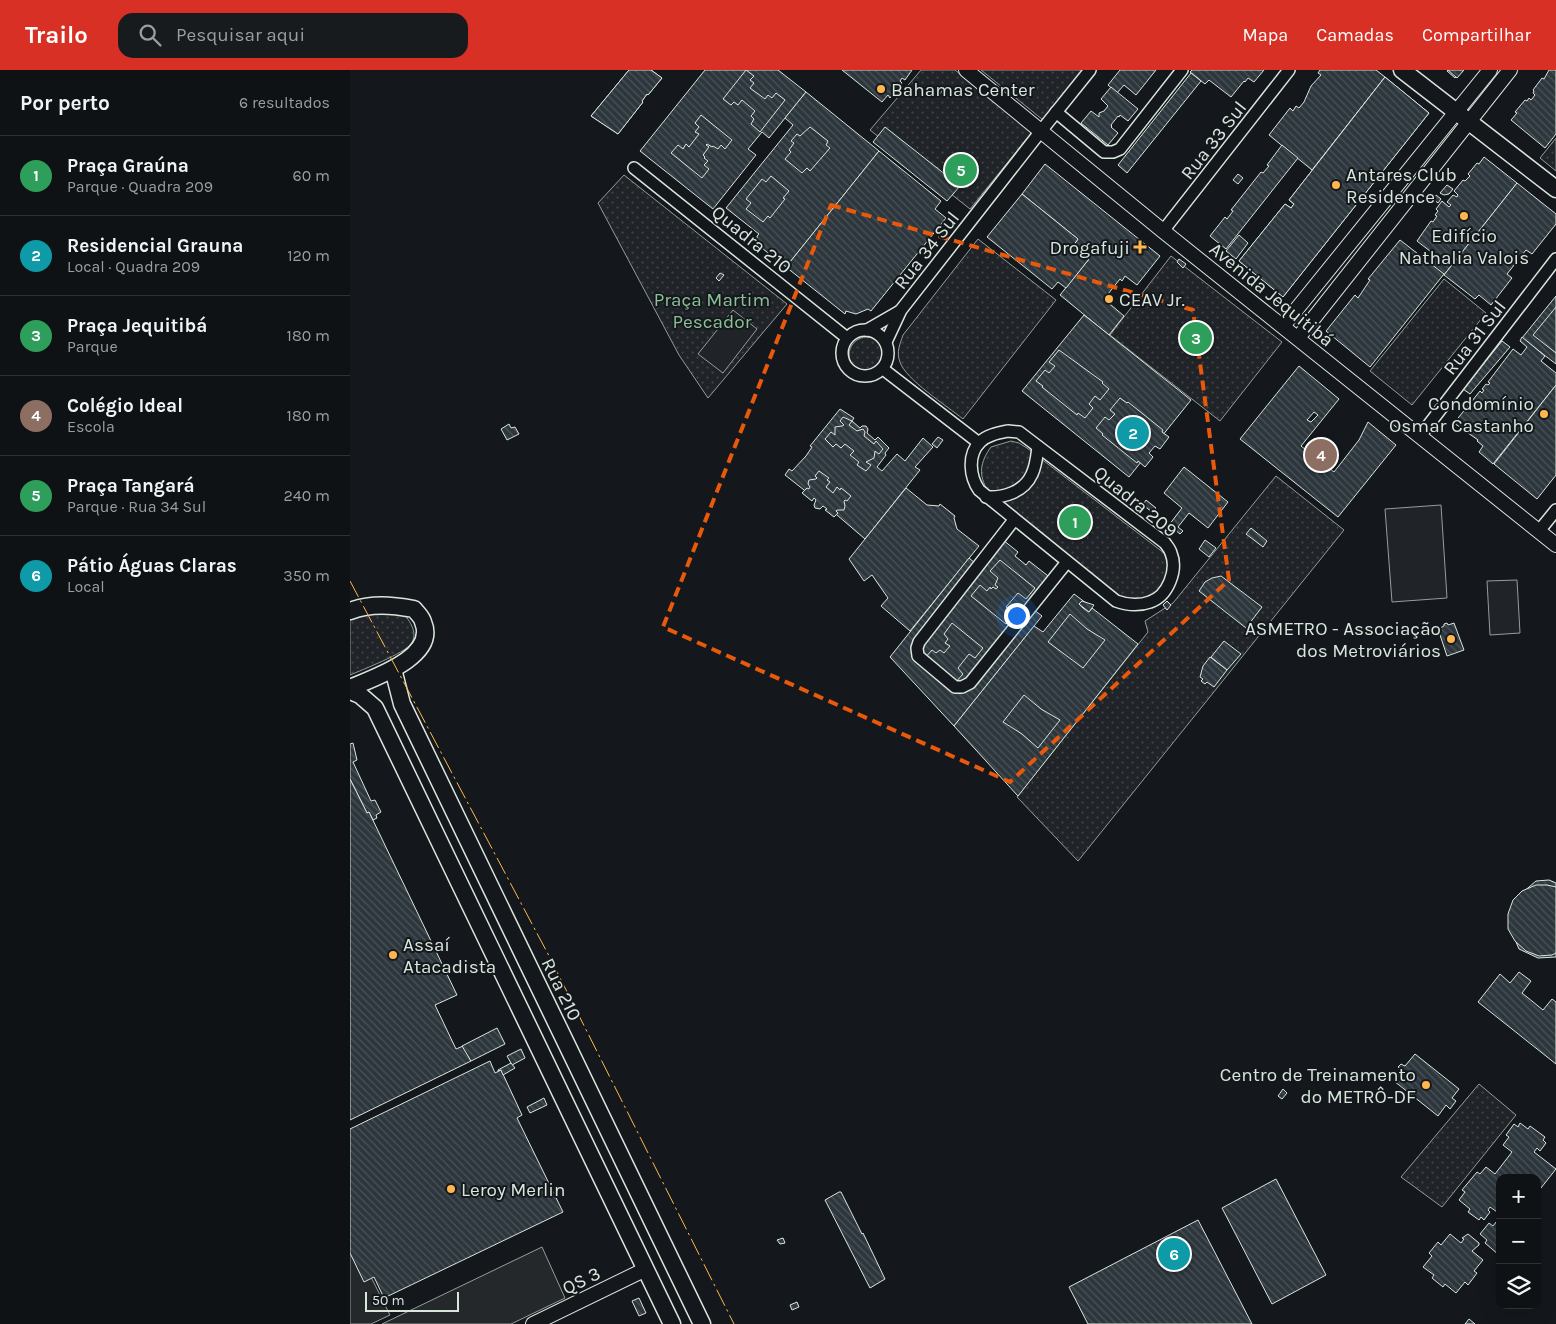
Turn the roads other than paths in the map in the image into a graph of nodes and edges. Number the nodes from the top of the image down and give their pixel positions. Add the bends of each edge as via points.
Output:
1 (966, 70) edge
2 (1090, 70) edge
3 (1182, 70) edge
4 (1289, 70) edge
5 (1402, 70) edge
6 (1490, 70) edge
7 (1510, 70) edge
8 (1056, 112) junction
9 (1462, 117) junction
10 (1041, 131) junction
11 (634, 168) dead end
12 (1556, 189) edge
13 (1164, 231) junction
14 (1556, 260) edge
15 (1325, 274) junction
16 (1340, 286) junction
17 (901, 310) junction
18 (1283, 326) junction
19 (867, 330) junction
20 (847, 338) junction
21 (1298, 338) junction
22 (886, 342) junction
23 (883, 369) junction
24 (1420, 436) junction
25 (979, 443) junction
26 (1038, 447) junction
27 (986, 498) junction
28 (1556, 510) edge
29 (1014, 520) junction
30 (1539, 531) junction
31 (1556, 544) edge
32 (1067, 562) junction
33 (350, 611) edge
34 (393, 669) junction
35 (350, 690) edge
36 (646, 1269) junction
37 (533, 1324) edge
38 (672, 1324) edge
39 (702, 1324) edge

1 - 10 street, Avenida Jequitibá
2 - 8 street, Rua 34 Sul
3 - 8 street via 1120,149 1113,152 1104,152
4 - 13 street, Rua 33 Sul
5 - 9 main road
6 - 9 street
7 - 9 street
8 - 10 street, Rua 34 Sul
9 - 12 main road
9 - 15 street
9 - 16 street
10 - 13 street, Avenida Jequitibá
10 - 17 street, Rua 34 Sul
11 - 20 street, Quadra 210
13 - 18 street, Avenida Jequitibá
14 - 24 street, Rua 31 Sul
15 - 16 street
15 - 18 street
16 - 21 street
17 - 19 street, Rua 34 Sul
17 - 22 street, Rua 34 Sul
18 - 21 street, Avenida Jequitibá
19 - 20 street via 852,333
19 - 22 street via 875,332
20 - 23 street via 842,354 847,369 861,377 869,377
21 - 24 street, Avenida Jequitibá
22 - 23 street via 889,356
23 - 25 street
24 - 30 street, Avenida Jequitibá
25 - 26 street, Quadra 209 via 1008,431 1019,432
25 - 27 street, Quadra 209 via 974,451 971,472 974,483
26 - 27 street via 1032,474 1023,486 1011,494
26 - 32 street, Quadra 209 via 1165,543 1171,551 1173,572 1164,591 1152,602 1124,604
27 - 29 street, Quadra 209
28 - 30 street
29 - 32 street, Quadra 209
29 - 32 street via 919,642 918,656 955,687 970,684
30 - 31 street, Avenida Jequitibá
33 - 34 main road via 361,606 390,605 414,609 423,622 425,636 420,649
34 - 35 main road
34 - 39 main road, Rua 210 via 402,704
35 - 36 main road via 375,708
36 - 37 street, QS 3
36 - 38 main road

